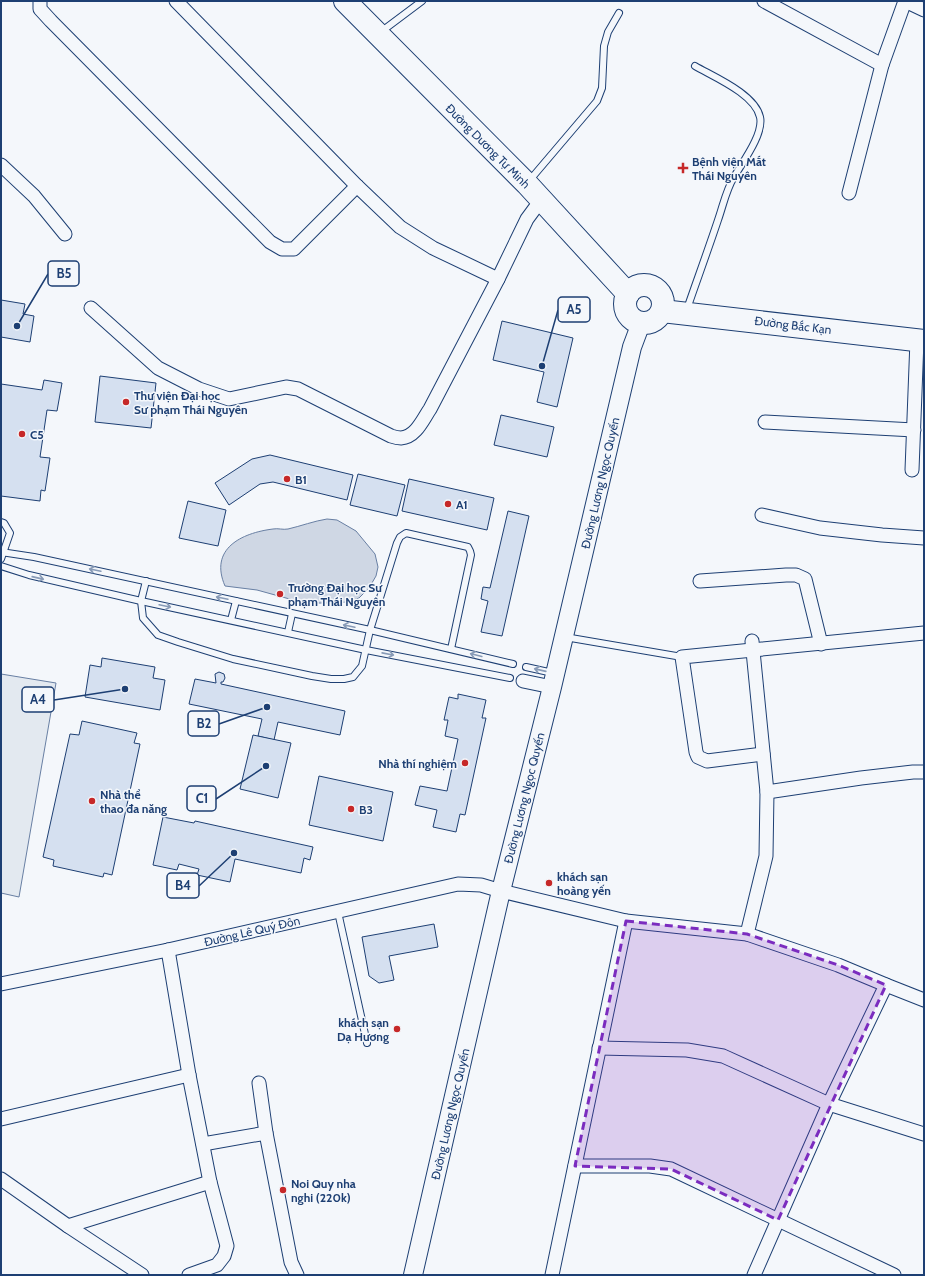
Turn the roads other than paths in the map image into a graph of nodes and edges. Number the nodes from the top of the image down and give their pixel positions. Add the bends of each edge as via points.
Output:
1 (40, 1) edge
2 (176, 1) edge
3 (345, 1) edge
4 (422, 1) edge
5 (764, 1) edge
6 (905, 1) edge
7 (924, 10) edge
8 (619, 13) dead end
9 (377, 35) junction
10 (882, 65) junction
11 (695, 66) dead end
12 (1, 165) edge
13 (526, 184) junction
14 (357, 186) junction
15 (849, 193) dead end
16 (541, 200) junction
17 (65, 234) dead end
18 (498, 279) junction
19 (628, 294) junction
20 (91, 308) dead end
21 (662, 311) junction
22 (686, 313) junction
23 (641, 323) junction
24 (921, 341) edge
25 (765, 422) dead end
26 (914, 430) junction
27 (912, 470) dead end
28 (762, 515) dead end
29 (1, 522) edge
30 (924, 538) edge
31 (2, 552) edge
32 (1, 558) edge
33 (1, 566) edge
34 (700, 581) dead end
35 (146, 582) junction
36 (141, 601) junction
37 (236, 601) junction
38 (292, 614) junction
39 (231, 620) junction
40 (370, 630) junction
41 (288, 632) junction
42 (924, 634) edge
43 (564, 636) junction
44 (821, 644) junction
45 (752, 646) junction
46 (451, 649) junction
47 (366, 650) junction
48 (682, 657) junction
49 (514, 664) dead end
50 (526, 667) dead end
51 (517, 680) joint
52 (553, 680) junction
53 (764, 754) junction
54 (924, 772) edge
55 (767, 792) junction
56 (501, 891) junction
57 (338, 912) junction
58 (626, 921) junction
59 (747, 934) junction
60 (168, 950) junction
61 (1, 984) edge
62 (886, 985) junction
63 (924, 1000) edge
64 (367, 1043) dead end
65 (599, 1048) junction
66 (189, 1075) junction
67 (258, 1083) dead end
68 (829, 1104) junction
69 (1, 1119) edge
70 (266, 1133) junction
71 (924, 1134) edge
72 (203, 1144) junction
73 (575, 1166) junction
74 (1, 1179) edge
75 (210, 1182) junction
76 (778, 1220) junction
77 (68, 1226) junction
78 (142, 1275) edge
79 (189, 1275) edge
80 (297, 1275) edge
81 (413, 1275) edge
82 (552, 1275) edge
83 (754, 1275) edge
84 (894, 1275) edge

1 - 14 street via 40,9 51,21 270,242 282,249 294,249
2 - 14 street
3 - 9 highway, Đường Dương Tự Minh
4 - 9 lane
5 - 10 street
6 - 7 street
6 - 10 street
8 - 13 lane via 608,32 604,46 602,88 597,101
9 - 13 highway, Đường Dương Tự Minh
10 - 15 street
11 - 22 lane via 748,98 760,117 760,127 732,180
12 - 17 street via 34,196
13 - 16 highway, Đường Dương Tự Minh
14 - 18 street via 414,237
16 - 18 street via 527,219
16 - 19 highway, Đường Dương Tự Minh
18 - 20 street via 418,428 411,435 401,438 391,436 298,388 286,387 229,398 199,389 158,368
19 - 21 highway via 634,287 652,287 660,293
19 - 23 highway via 625,303 627,312 632,319
21 - 22 highway, Đường Bắc Kạn
21 - 23 highway via 657,318
22 - 24 highway, Đường Bắc Kạn
23 - 43 main road, Đường Lương Ngọc Quyến via 632,348
24 - 26 street
25 - 26 street
26 - 27 street
28 - 30 street via 820,528
29 - 31 lane via 10,533
31 - 32 lane
35 -> 31 lane
33 -> 36 lane via 29,576
34 - 44 street via 786,575 796,575 805,579
35 - 36 lane
37 -> 35 lane
36 -> 39 lane
36 - 47 lane via 143,618 158,635 225,656 273,667 324,678 344,679 353,677 362,666
37 - 38 lane
37 - 39 lane
40 -> 38 lane
38 - 41 lane
39 - 41 lane
40 - 46 lane
40 - 46 lane via 400,537 406,533 434,539 468,547 471,555
40 - 47 lane
41 - 47 lane
42 - 44 street
43 - 48 lane
43 - 52 main road, Đường Lương Ngọc Quyến
44 - 45 street
45 - 48 street
45 - 53 street
49 -> 46 lane
47 -> 51 lane
48 - 53 street via 698,757 707,761
52 -> 50 lane
51 - 52 street
52 - 56 main road, Đường Lương Ngọc Quyến
53 - 55 street
54 - 55 street via 861,778
55 - 59 street via 766,856
56 - 57 street, Đường Lê Quý Đôn via 481,885 458,884
56 - 58 street, Đường Lê Quý Đôn
56 - 81 main road, Đường Lương Ngọc Quyến
57 - 60 street, Đường Lê Quý Đôn
57 - 64 lane
58 - 59 street, Đường Lê Quý Đôn
58 - 65 street
59 - 62 street, Đường Lê Quý Đôn via 838,965
60 - 61 street, Đường Lê Quý Đôn
60 - 66 street
62 - 63 street, Đường Lê Quý Đôn
62 - 68 street
65 - 68 street via 687,1050 723,1056
65 - 73 street
66 - 69 street
66 - 72 street
67 - 70 street
68 - 71 street
68 - 76 street
70 - 72 street
70 - 80 street via 291,1262
72 - 75 street
73 - 76 street via 650,1166 671,1169
73 - 82 street
74 - 77 street
75 - 77 street
75 - 79 street via 227,1246 224,1256 217,1265
76 - 83 street
76 - 84 street
77 - 78 street

